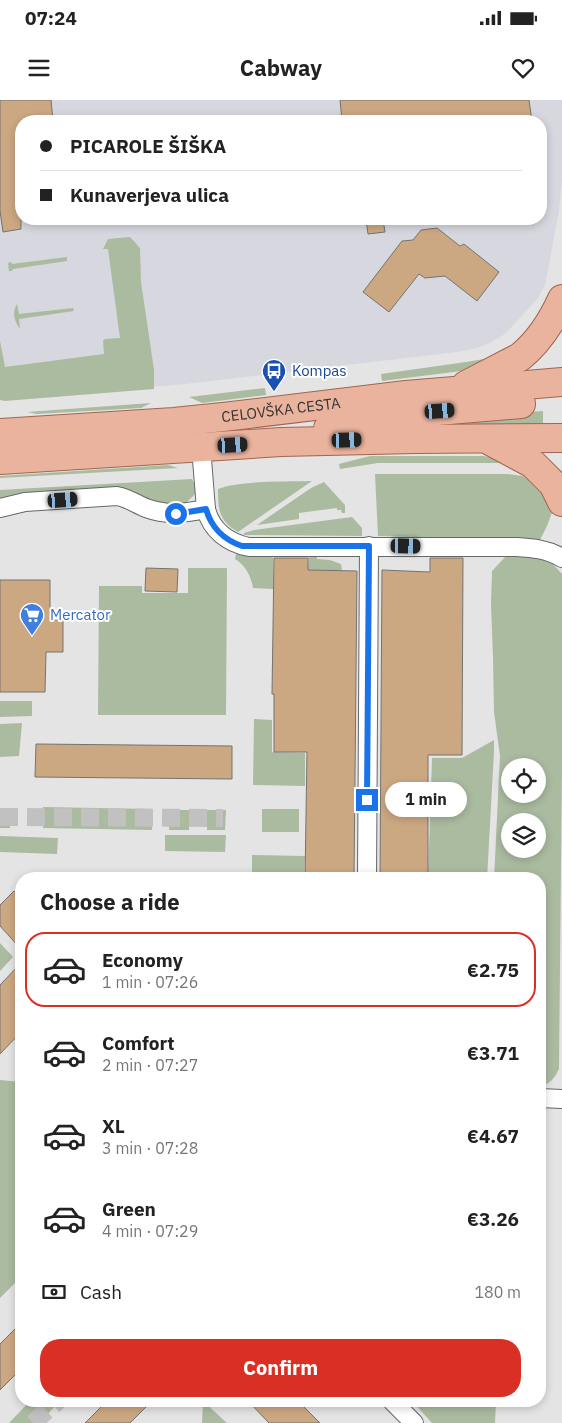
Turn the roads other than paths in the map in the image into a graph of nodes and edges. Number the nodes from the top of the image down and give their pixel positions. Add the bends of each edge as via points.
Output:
1 (562, 299) edge
2 (562, 382) edge
3 (456, 390) junction
4 (562, 401) edge
5 (0, 433) edge
6 (562, 438) edge
7 (487, 439) junction
8 (282, 442) junction
9 (201, 447) junction
10 (0, 460) edge
11 (562, 502) edge
12 (0, 508) edge
13 (206, 509) junction
14 (369, 546) junction
15 (562, 558) edge
16 (366, 872) edge
17 (546, 1098) edge
18 (562, 1099) edge
19 (398, 1407) edge
20 (414, 1423) edge

1 - 3 main road via 544,332 528,351
2 - 3 main road, CELOVŠKA CESTA
3 - 5 main road, CELOVŠKA CESTA via 174,422
4 - 8 main road via 401,414 336,425
6 - 7 main road, CELOVŠKA CESTA
7 - 8 main road, CELOVŠKA CESTA
7 - 11 main road via 533,464 553,484
8 - 9 main road, CELOVŠKA CESTA
9 - 10 main road, CELOVŠKA CESTA
9 - 13 street
12 - 13 street via 25,502 117,496 162,512 176,514
13 - 14 street via 215,529 242,546
14 - 15 street via 537,548
14 - 16 street
17 - 18 street
19 - 20 street

